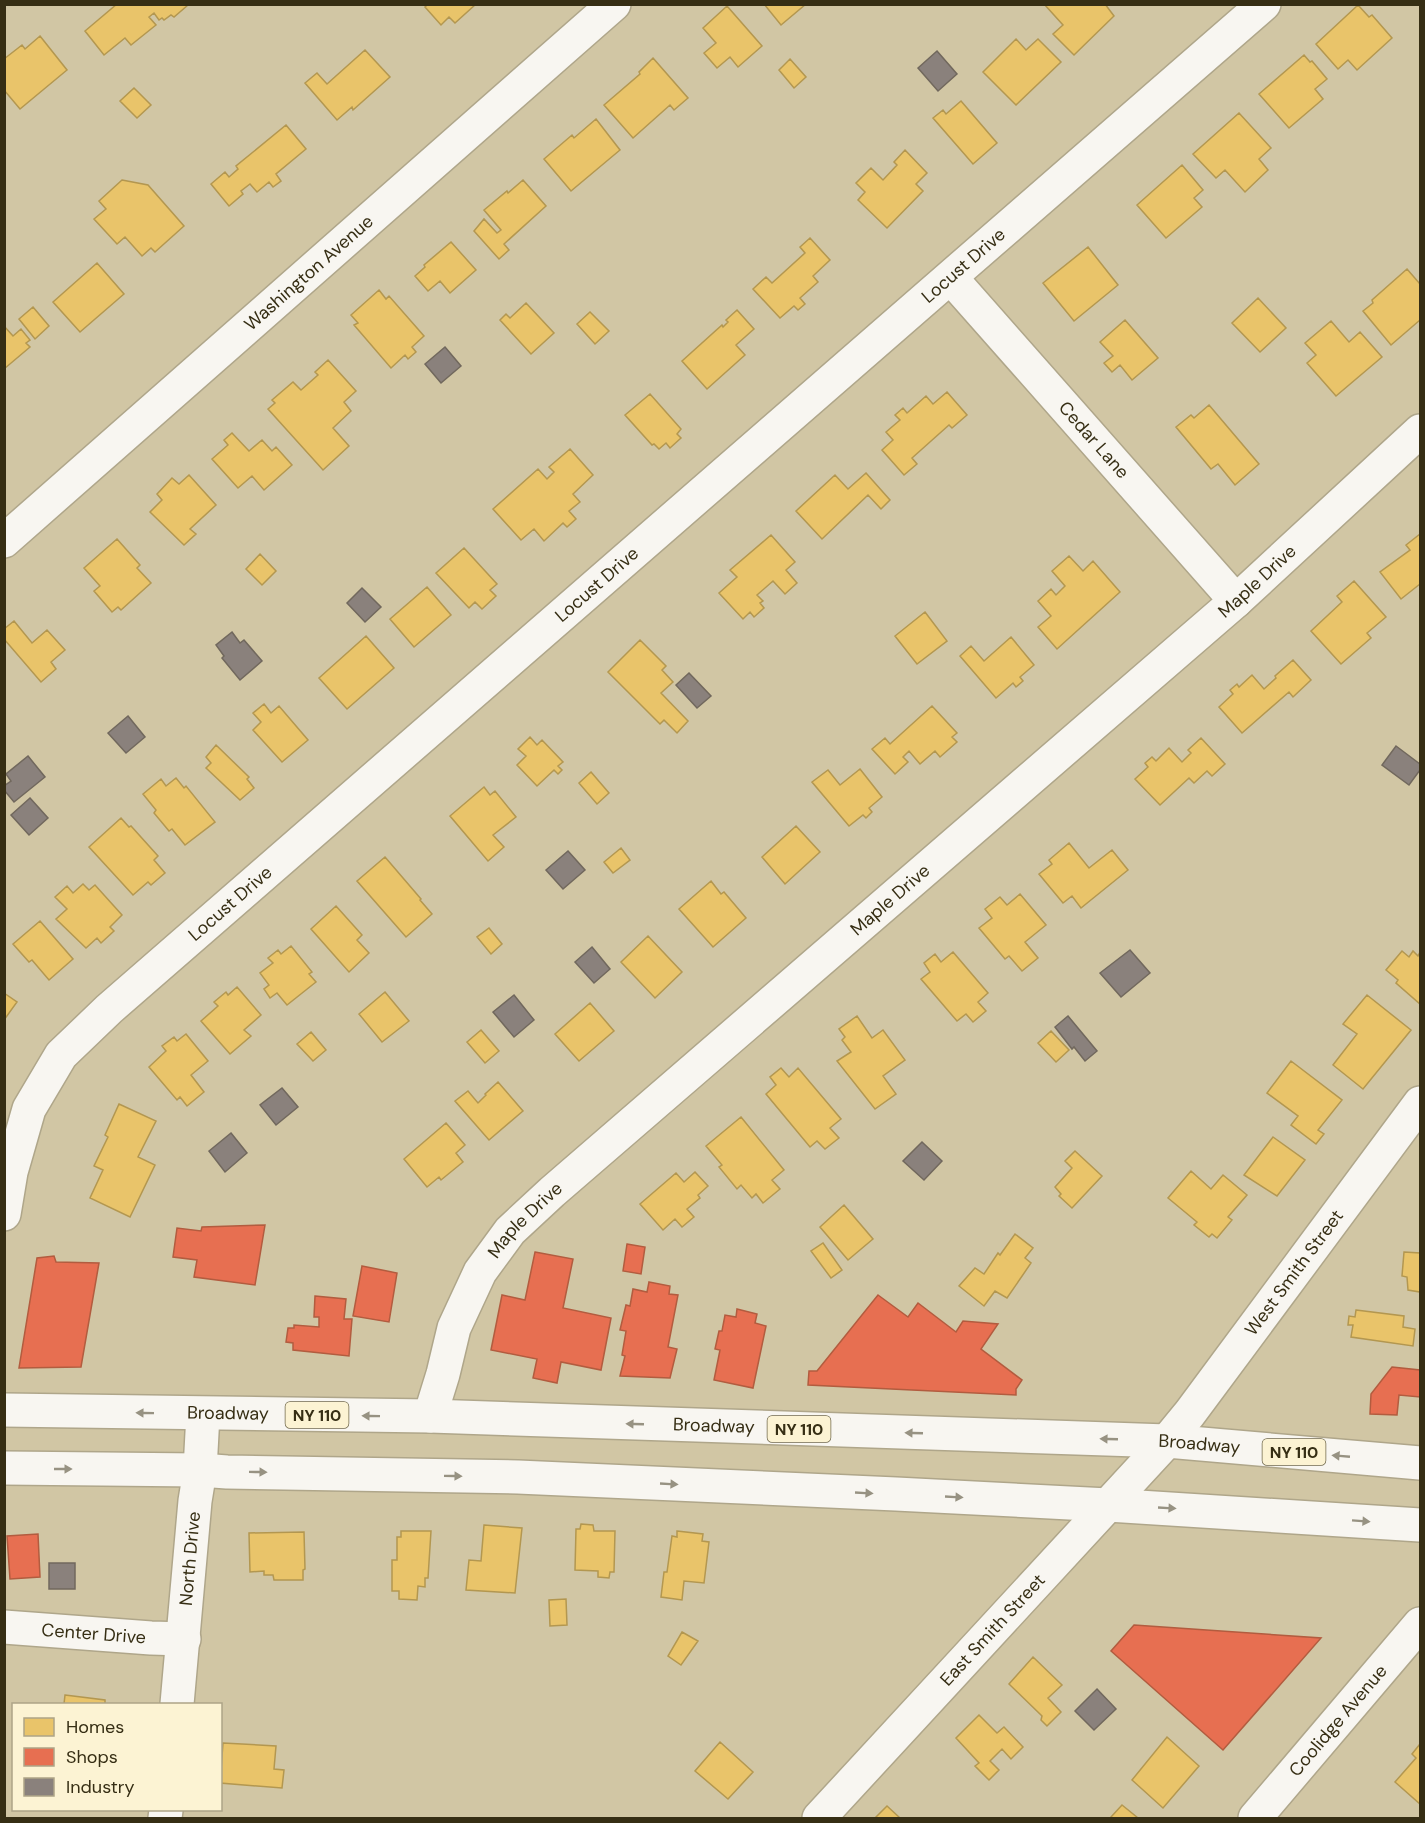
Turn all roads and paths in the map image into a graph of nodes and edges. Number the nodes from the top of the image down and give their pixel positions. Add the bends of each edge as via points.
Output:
1 (614, 4) edge
2 (1264, 4) edge
3 (951, 278) junction
4 (1420, 431) edge
5 (7, 536) edge
6 (1236, 601) junction
7 (1420, 1103) edge
8 (4, 1214) edge
9 (4, 1410) edge
10 (203, 1414) junction
11 (430, 1416) junction
12 (1167, 1441) junction
13 (1420, 1463) edge
14 (4, 1468) edge
15 (200, 1470) junction
16 (1108, 1505) junction
17 (1420, 1525) edge
18 (1420, 1624) edge
19 (4, 1627) edge
20 (184, 1639) junction
21 (177, 1703) edge
22 (819, 1818) edge
23 (1255, 1818) edge

1 - 5 street, Washington Avenue
2 - 3 street, Locust Drive
3 - 6 street, Cedar Lane
3 - 8 street, Locust Drive via 127,993 61,1055 29,1109
4 - 6 street, Maple Drive
6 - 11 street, Maple Drive via 510,1231 480,1272 454,1328
7 - 12 street, West Smith Street
10 -> 9 street, Broadway / NY 110
11 -> 10 street, Broadway / NY 110
10 - 15 street, North Drive
12 -> 11 street, Broadway / NY 110
13 -> 12 street, Broadway / NY 110
12 - 16 street, East Smith Street
14 -> 15 street
15 -> 16 street via 541,1478
15 - 20 street, North Drive
16 -> 17 street
16 - 22 street, East Smith Street
18 - 23 street, Coolidge Avenue
19 - 20 street, Center Drive
20 - 21 street, North Drive

